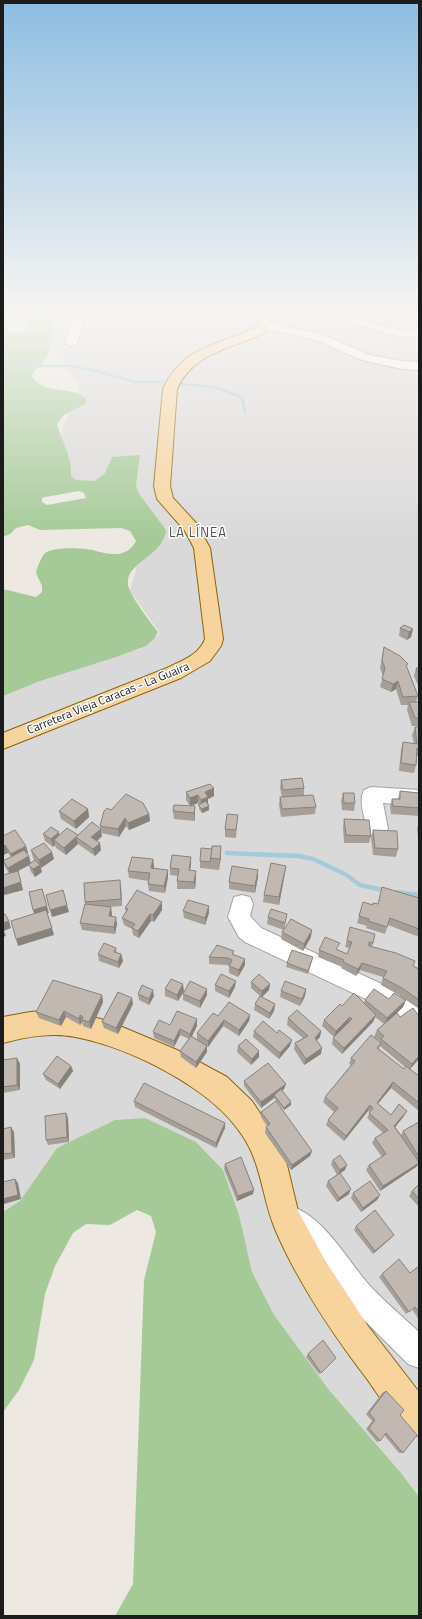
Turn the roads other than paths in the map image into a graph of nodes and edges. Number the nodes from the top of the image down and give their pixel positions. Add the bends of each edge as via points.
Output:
1 (171, 387) edge
2 (3, 741) edge
3 (419, 798) edge
4 (378, 829) edge
5 (242, 904) dead end
6 (404, 1010) edge
7 (3, 1030) edge
8 (284, 1212) junction
9 (419, 1353) edge
10 (419, 1420) edge

1 - 2 main road, Carretera Vieja Caracas - La Guaira via 163,494 200,539 213,646 200,659 174,673
3 - 4 street via 371,795
5 - 6 street via 239,917 253,935
7 - 8 main road via 31,1024 75,1024 143,1048 218,1087 250,1121 262,1139 274,1165
8 - 9 street via 315,1241 360,1296
8 - 10 main road via 330,1297 376,1366

